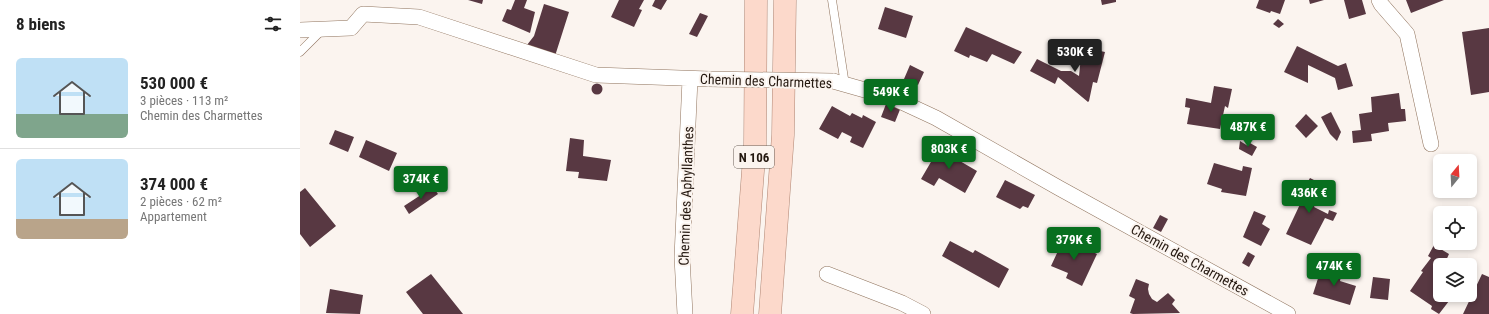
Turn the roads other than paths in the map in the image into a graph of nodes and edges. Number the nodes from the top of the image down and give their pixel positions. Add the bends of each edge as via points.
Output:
1 (756, 0) edge
2 (785, 0) edge
3 (832, 0) edge
4 (1379, 0) edge
5 (363, 7) edge
6 (300, 30) edge
7 (322, 30) junction
8 (300, 52) edge
9 (690, 79) junction
10 (839, 83) junction
11 (1431, 144) dead end
12 (827, 274) dead end
13 (685, 314) edge
14 (742, 314) edge
15 (770, 314) edge
16 (923, 314) edge
17 (1288, 314) edge

1 - 14 main road, N 106 via 755,145
2 - 15 main road, N 106 via 783,135
3 - 10 lane
4 - 11 street via 1407,34
5 - 7 street, Chemin des Charmettes via 351,28
5 - 9 street, Chemin des Charmettes via 420,17 596,75
6 - 7 street, Chemin des Charmettes
7 - 8 lane
9 - 10 street, Chemin des Charmettes, bridge
9 - 13 street, Chemin des Aphyllanthes via 682,257
10 - 17 street, Chemin des Charmettes via 893,98 936,118
12 - 16 street via 902,303

